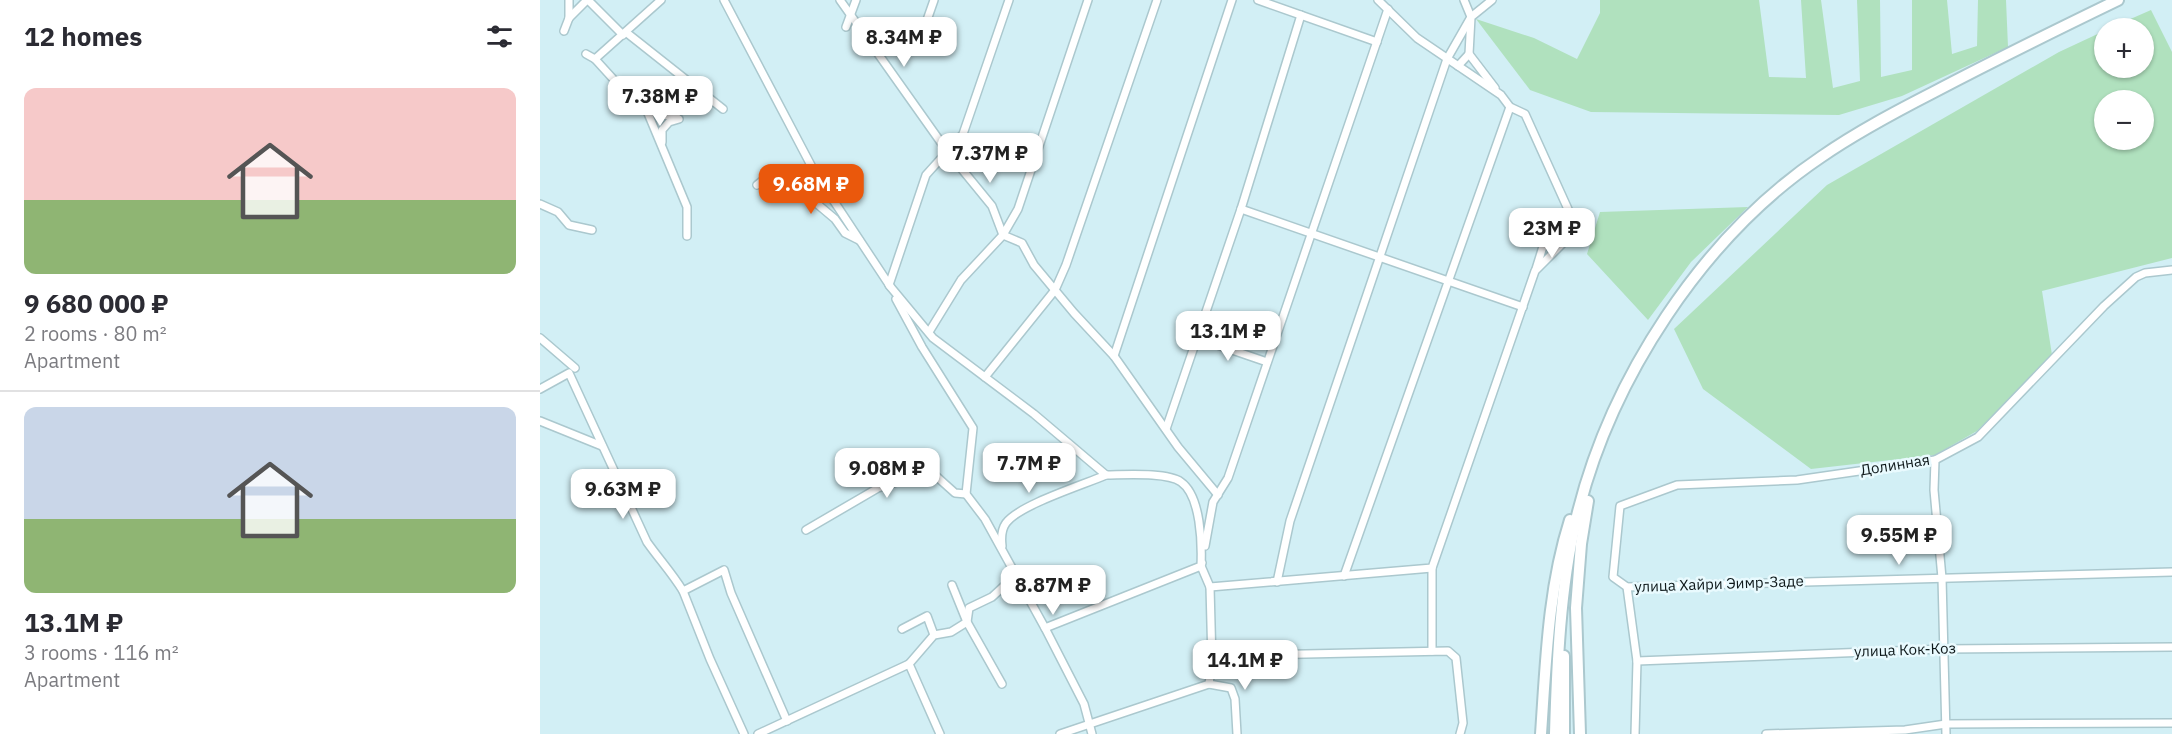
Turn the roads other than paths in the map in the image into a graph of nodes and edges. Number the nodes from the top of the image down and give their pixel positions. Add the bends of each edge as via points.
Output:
1 (569, 0) edge
2 (587, 0) edge
3 (661, 0) edge
4 (724, 0) edge
5 (840, 0) edge
6 (856, 0) edge
7 (934, 0) edge
8 (1009, 0) edge
9 (1088, 0) edge
10 (1157, 0) edge
11 (1232, 0) edge
12 (1258, 0) edge
13 (1378, 0) edge
14 (1464, 0) edge
15 (1492, 0) edge
16 (2118, 0) edge
17 (1388, 9) junction
18 (850, 15) junction
19 (1301, 15) junction
20 (1471, 17) junction
21 (569, 18) junction
22 (846, 27) dead end
23 (564, 31) dead end
24 (625, 34) junction
25 (1377, 42) junction
26 (919, 44) dead end
27 (586, 54) dead end
28 (1469, 54) junction
29 (595, 59) junction
30 (1448, 59) junction
31 (1458, 66) junction
32 (1510, 107) junction
33 (723, 109) dead end
34 (647, 111) junction
35 (662, 145) junction
36 (948, 151) junction
37 (757, 185) dead end
38 (540, 204) edge
39 (1241, 208) junction
40 (592, 230) dead end
41 (1312, 233) junction
42 (1003, 235) junction
43 (687, 236) dead end
44 (1545, 240) dead end
45 (860, 241) junction
46 (1380, 257) junction
47 (2172, 270) edge
48 (1535, 271) junction
49 (1450, 281) junction
50 (889, 285) junction
51 (1055, 290) junction
52 (1523, 307) junction
53 (929, 332) junction
54 (540, 338) edge
55 (1197, 338) junction
56 (1114, 356) junction
57 (1268, 362) junction
58 (575, 368) dead end
59 (985, 376) junction
60 (540, 389) edge
61 (540, 421) edge
62 (1166, 429) junction
63 (602, 446) junction
64 (1935, 460) junction
65 (1592, 467) junction
66 (1106, 475) junction
67 (966, 494) junction
68 (1218, 495) junction
69 (806, 530) dead end
70 (1002, 550) junction
71 (1202, 566) junction
72 (1432, 568) junction
73 (2172, 572) edge
74 (1016, 575) junction
75 (1344, 576) junction
76 (1942, 578) junction
77 (1277, 582) junction
78 (952, 585) dead end
79 (1210, 587) junction
80 (1627, 587) junction
81 (683, 591) junction
82 (1563, 616) junction
83 (967, 622) junction
84 (1045, 628) junction
85 (902, 629) dead end
86 (934, 634) junction
87 (2172, 647) edge
88 (1944, 649) junction
89 (1432, 651) junction
90 (1212, 656) junction
91 (1637, 661) junction
92 (909, 664) junction
93 (1002, 684) dead end
94 (1209, 684) junction
95 (787, 721) junction
96 (2172, 723) edge
97 (1088, 724) junction
98 (1946, 724) junction
99 (774, 731) edge
100 (744, 734) edge
101 (758, 734) edge
102 (940, 734) edge
103 (1060, 734) edge
104 (1092, 734) edge
105 (1237, 734) edge
106 (1460, 734) edge
107 (1541, 734) edge
108 (1555, 734) edge
109 (1564, 734) edge
110 (1580, 734) edge
111 (1635, 734) edge
112 (1766, 734) edge
113 (1946, 734) edge

1 - 21 street
2 - 21 street
2 - 24 street
3 - 24 street
4 - 45 street via 814,171
5 - 18 street
6 - 18 street
7 - 26 street
8 - 36 street via 963,134
9 - 42 street via 1018,209
10 - 51 street
11 - 56 street
12 - 19 street
13 - 17 street
14 - 20 street
15 - 20 street
16 - 65 main road via 1885,118 1820,157 1784,185 1738,227 1682,294 1625,385
17 - 25 street
17 - 30 street via 1417,38
18 - 22 street
18 - 36 street
19 - 25 street
19 - 39 street
20 - 28 street
20 - 30 street
21 - 23 street
24 - 29 street
24 - 33 street
25 - 41 street
27 - 29 street
28 - 31 street
28 - 32 street
29 - 34 street via 615,81 642,99
30 - 31 street
30 - 46 street
31 - 32 street via 1501,95
32 - 48 street via 1525,114 1577,229
32 - 49 street
34 - 35 street
34 - 35 street via 679,119 662,130
35 - 43 street via 687,207
36 - 42 street via 992,206
36 - 50 street via 926,175
37 - 45 street via 767,177 784,176 835,219 845,233
38 - 40 street via 558,212 569,225
39 - 41 street
39 - 55 street
41 - 46 street
41 - 57 street
42 - 51 street via 1023,243 1034,265
42 - 53 street via 961,280
44 - 48 street
45 - 50 street
46 - 49 street
46 - 77 street via 1290,521
47 - 64 street, Долинная via 2136,276 1978,437
48 - 52 street
49 - 52 street
49 - 75 street
50 - 53 street
50 - 67 street via 973,428
51 - 56 street
51 - 59 street
52 - 72 street
53 - 59 street
54 - 58 street
55 - 57 street
55 - 62 street
56 - 62 street
57 - 68 street via 1228,478
59 - 66 street
60 - 63 street via 569,373
61 - 63 street
62 - 68 street
63 - 81 street via 647,542
64 - 76 street
64 - 80 street, Долинная via 1797,480 1677,485 1620,506 1612,577
65 - 82 main road via 1570,553
65 - 107 main road via 1562,547 1548,625
65 - 110 main road via 1576,608
66 - 70 street via 1022,510 1006,523 1000,536
66 - 71 street via 1161,475 1181,481 1194,498
67 - 69 street via 955,493 936,476 921,474 878,488
67 - 70 street
68 - 71 street via 1213,502
70 - 74 street
71 - 79 street
71 - 84 street
72 - 75 street
72 - 89 street
73 - 76 street, улица Хайри Эимр-Заде
74 - 83 street via 992,597 969,608
74 - 84 street
75 - 77 street
76 - 80 street, улица Хайри Эимр-Заде
76 - 88 street
77 - 79 street
78 - 83 street
79 - 90 street
80 - 91 street
81 - 95 street via 724,570 730,593
81 - 100 street
82 - 108 main road
82 - 109 main road
83 - 86 street via 951,632
83 - 93 street
84 - 97 street via 1084,704
85 - 86 street via 927,616
86 - 92 street
87 - 88 street, улица Кок-Коз
88 - 91 street, улица Кок-Коз
88 - 98 street
89 - 90 street
89 - 106 street via 1448,651 1456,658 1463,723
90 - 94 street
91 - 111 street
92 - 95 street
92 - 102 street
94 - 97 street
94 - 105 street via 1231,688
95 - 99 street
96 - 98 street
97 - 103 street
97 - 104 street
98 - 112 street via 1905,730
98 - 113 street
99 - 101 street

